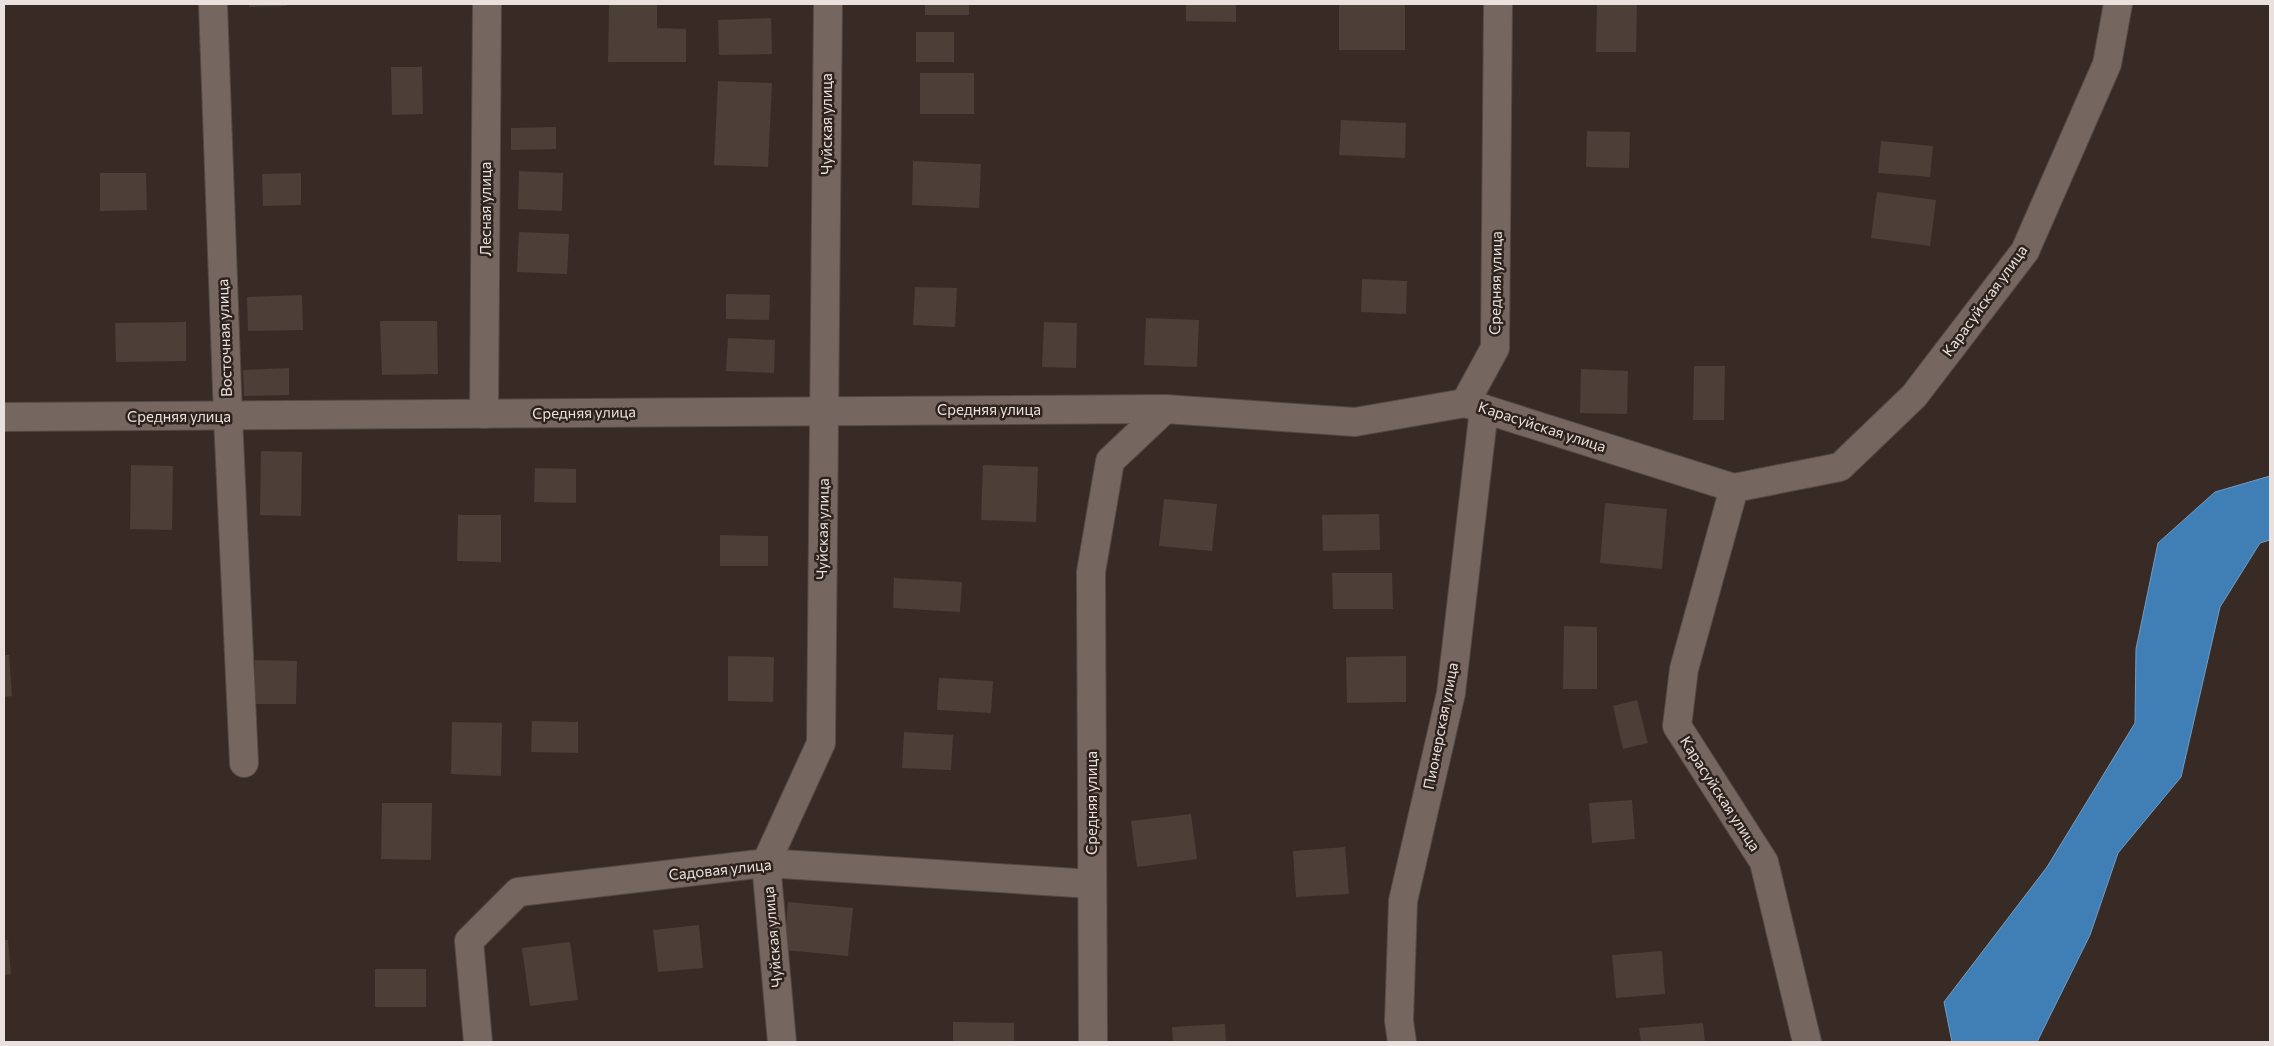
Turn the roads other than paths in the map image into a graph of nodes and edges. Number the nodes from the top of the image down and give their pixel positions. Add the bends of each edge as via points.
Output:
1 (213, 4) edge
2 (487, 4) edge
3 (828, 4) edge
4 (1498, 4) edge
5 (2118, 4) edge
6 (1475, 406) junction
7 (1165, 408) junction
8 (824, 411) junction
9 (484, 414) junction
10 (4, 417) edge
11 (228, 417) junction
12 (1734, 488) junction
13 (244, 763) dead end
14 (766, 863) junction
15 (1092, 884) junction
16 (478, 1042) edge
17 (782, 1042) edge
18 (1093, 1042) edge
19 (1402, 1042) edge
20 (1807, 1042) edge

1 - 11 street, Восточная улица
2 - 9 street, Лесная улица
3 - 8 street, Чуйская улица
4 - 6 street, Средняя улица via 1495,348
5 - 12 street, Карасуйская улица via 2107,64 2024,251 1914,396 1840,467
6 - 7 street, Средняя улица via 1355,422
6 - 12 street, Карасуйская улица
6 - 19 street, Пионерская улица via 1451,693 1404,901 1399,1021
7 - 8 street, Средняя улица
7 - 15 street, Средняя улица via 1110,461 1091,572
8 - 9 street, Средняя улица
8 - 14 street, Чуйская улица via 821,743
9 - 11 street, Средняя улица
10 - 11 street, Средняя улица
11 - 13 street, Восточная улица
12 - 20 street, Карасуйская улица via 1684,670 1676,726 1764,862
14 - 15 street, Садовая улица
14 - 16 street, Садовая улица via 518,892 469,941
14 - 17 street, Чуйская улица
15 - 18 street, Средняя улица

